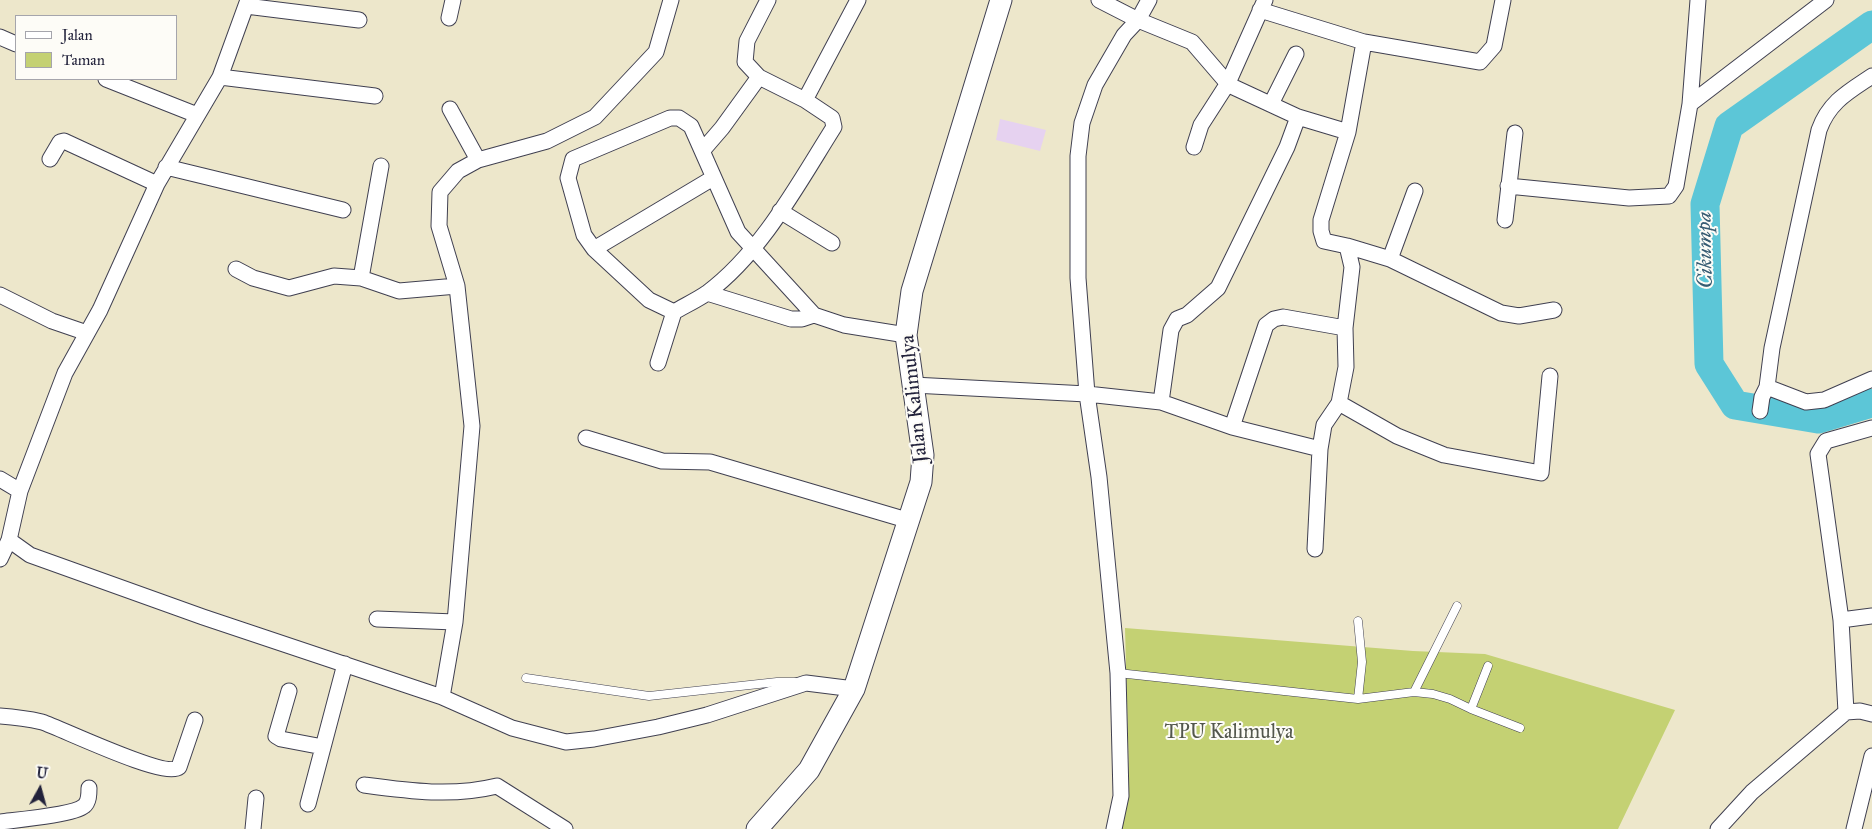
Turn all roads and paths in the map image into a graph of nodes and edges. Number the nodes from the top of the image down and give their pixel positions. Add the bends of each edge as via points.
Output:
1 (454, 0) edge
2 (671, 0) edge
3 (768, 0) edge
4 (858, 0) edge
5 (1002, 0) edge
6 (1100, 0) edge
7 (1149, 0) edge
8 (1503, 0) edge
9 (1698, 0) edge
10 (1826, 0) edge
11 (247, 3) edge
12 (1262, 5) edge
13 (449, 18) dead end
14 (359, 20) dead end
15 (1138, 20) junction
16 (0, 38) edge
17 (1364, 42) junction
18 (15, 44) edge
19 (1296, 54) dead end
20 (1872, 76) edge
21 (220, 77) junction
22 (759, 77) junction
23 (109, 80) edge
24 (1228, 83) junction
25 (375, 96) dead end
26 (805, 100) junction
27 (1271, 104) junction
28 (1690, 104) junction
29 (450, 109) dead end
30 (197, 115) junction
31 (1298, 117) junction
32 (1348, 132) junction
33 (1515, 133) dead end
34 (1194, 147) dead end
35 (704, 150) junction
36 (50, 159) dead end
37 (478, 160) junction
38 (166, 166) junction
39 (381, 166) dead end
40 (713, 178) junction
41 (157, 184) junction
42 (1508, 186) junction
43 (1415, 191) dead end
44 (343, 210) dead end
45 (780, 211) junction
46 (1505, 220) dead end
47 (832, 243) dead end
48 (1346, 246) junction
49 (594, 249) junction
50 (753, 249) junction
51 (1390, 259) junction
52 (236, 268) dead end
53 (361, 278) junction
54 (457, 286) junction
55 (707, 293) junction
56 (0, 295) edge
57 (1554, 310) dead end
58 (674, 312) junction
59 (814, 315) junction
60 (1345, 328) junction
61 (87, 334) junction
62 (906, 335) junction
63 (658, 363) dead end
64 (1550, 376) dead end
65 (1872, 379) edge
66 (913, 385) junction
67 (1087, 394) junction
68 (1162, 402) junction
69 (1339, 403) junction
70 (1232, 427) junction
71 (1872, 428) edge
72 (586, 438) dead end
73 (1320, 449) junction
74 (0, 479) edge
75 (20, 491) junction
76 (910, 521) junction
77 (9, 540) junction
78 (1315, 549) dead end
79 (0, 559) edge
80 (1457, 606) dead end
81 (1872, 616) edge
82 (378, 619) dead end
83 (1841, 620) junction
84 (1358, 621) dead end
85 (455, 622) junction
86 (346, 664) junction
87 (1488, 666) dead end
88 (1118, 673) junction
89 (526, 678) dead end
90 (806, 683) junction
91 (854, 689) junction
92 (289, 691) dead end
93 (1414, 692) junction
94 (442, 696) junction
95 (1358, 699) junction
96 (1471, 709) junction
97 (1846, 712) junction
98 (1872, 714) edge
99 (0, 716) edge
100 (195, 720) dead end
101 (1520, 728) dead end
102 (323, 748) junction
103 (1872, 756) edge
104 (364, 785) dead end
105 (89, 788) dead end
106 (256, 798) dead end
107 (308, 804) dead end
108 (0, 822) edge
109 (253, 829) edge
110 (565, 829) edge
111 (757, 829) edge
112 (1114, 829) edge
113 (1718, 829) edge
114 (1854, 829) edge

1 - 13 street
2 - 37 street via 656,52 595,117 547,141
3 - 22 street via 747,41 745,62
4 - 26 street
5 - 62 street, Jalan Kalimulya via 912,292
6 - 15 street
7 - 15 street
8 - 17 street via 1494,46 1480,62
9 - 28 street
10 - 28 street
11 - 14 street
11 - 21 street
12 - 17 street
12 - 24 street
15 - 24 street via 1192,42
15 - 67 street via 1124,36 1095,85 1082,123 1078,156 1078,278
16 - 18 street
17 - 32 street
19 - 27 street
20 - 65 street via 1839,98 1825,114 1819,130 1763,398 1806,402 1824,400
21 - 25 street
21 - 30 street
22 - 26 street
22 - 35 street
23 - 30 street
24 - 27 street
24 - 34 street via 1201,125
26 - 45 street via 832,118 834,127
27 - 31 street
28 - 42 street via 1676,186 1669,196 1629,198
29 - 37 street
30 - 38 street
31 - 32 street
31 - 68 street via 1287,147 1218,288 1187,315 1177,319 1170,330
32 - 48 street via 1321,231 1324,241
33 - 42 street
35 - 40 street
35 - 49 street via 691,126 679,118 670,118 573,160 568,178 570,191 584,235
36 - 41 street via 60,142 64,142
37 - 54 street via 458,171 440,192 439,226
38 - 41 street
38 - 44 street
39 - 53 street
40 - 49 street
40 - 50 street via 738,232
41 - 61 street
42 - 46 street
43 - 51 street
45 - 47 street
45 - 50 street
48 - 51 street
48 - 60 street via 1352,266
49 - 58 street via 649,300
50 - 55 street
50 - 59 street
51 - 57 street via 1501,313 1519,316
52 - 53 street via 252,278 289,288 334,276
53 - 54 street via 399,291
54 - 85 street via 472,426
55 - 58 street
55 - 59 street via 791,319
56 - 61 street
58 - 63 street
59 - 62 street via 844,325
60 - 69 street via 1346,367
60 - 70 street via 1283,317 1266,325
61 - 75 street via 65,373
62 - 66 street, Jalan Kalimulya
64 - 69 street via 1541,474 1444,455 1397,436
66 - 67 street
66 - 76 street, Jalan Kalimulya via 924,455 921,482
67 - 68 street
67 - 88 street via 1099,477
68 - 70 street
69 - 73 street via 1324,425
70 - 73 street
71 - 83 street via 1826,441 1818,454
72 - 76 street via 662,461 710,462
73 - 78 street
74 - 75 street
75 - 77 street
76 - 91 street, Jalan Kalimulya
77 - 79 street
77 - 86 street via 30,555
80 - 93 lane
81 - 83 street
82 - 85 street
83 - 97 street
84 - 95 lane via 1362,662
85 - 94 street
86 - 94 street
86 - 102 street
87 - 96 lane
88 - 95 lane
88 - 112 street via 1121,796
89 - 90 lane via 649,696 777,682
90 - 91 street
90 - 94 street via 707,716 566,742 512,728
91 - 111 street, Jalan Kalimulya via 809,770
92 - 102 street via 276,736
93 - 95 lane
93 - 96 lane via 1450,698
96 - 101 lane
97 - 98 street
97 - 113 street via 1752,792
99 - 100 street via 42,722 124,756 171,770 179,767
102 - 107 street
103 - 114 street
104 - 110 street via 446,793 474,792 497,786
105 - 108 street via 88,800 81,808
106 - 109 street

